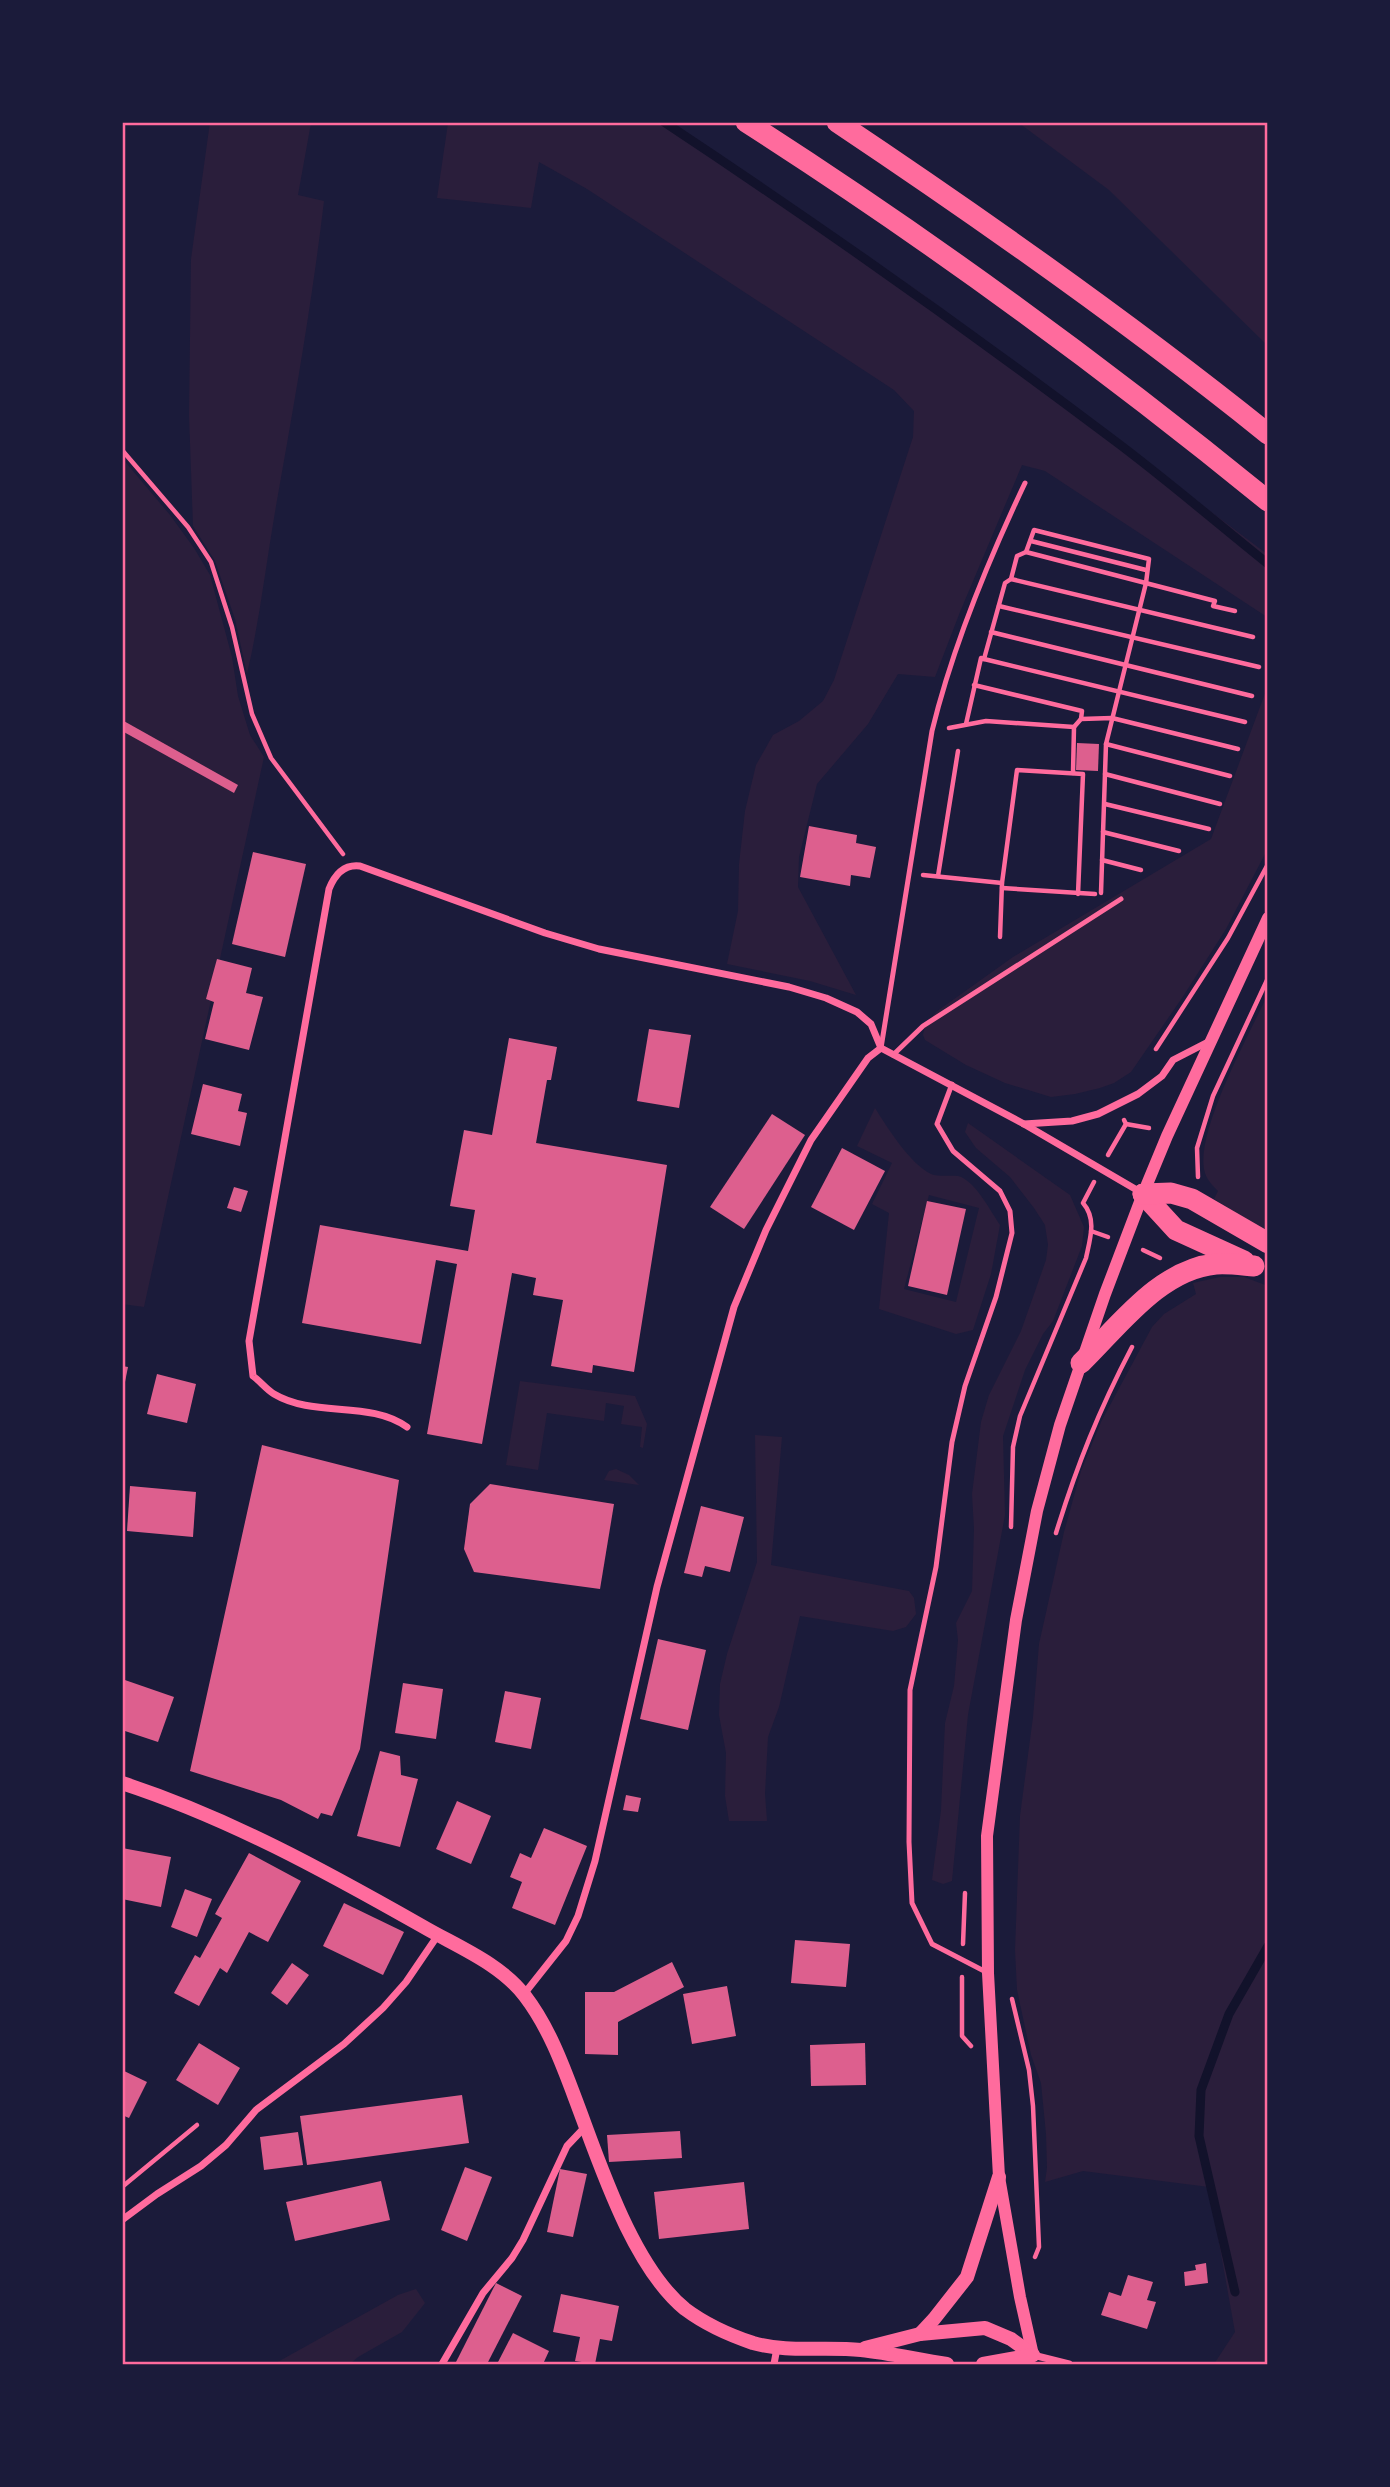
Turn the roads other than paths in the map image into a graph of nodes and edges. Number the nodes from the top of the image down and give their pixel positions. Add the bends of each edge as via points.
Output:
1 (746, 122) edge
2 (838, 122) edge
3 (1268, 434) edge
4 (1025, 483) dead end
5 (1268, 501) edge
6 (1121, 899) dead end
7 (1268, 918) edge
8 (1211, 1041) junction
9 (881, 1048) junction
10 (893, 1055) junction
11 (952, 1084) junction
12 (1024, 1124) junction
13 (1143, 1194) junction
14 (1268, 1243) edge
15 (1261, 1269) edge
16 (1081, 1363) junction
17 (407, 1427) dead end
18 (122, 1783) edge
19 (438, 1935) junction
20 (988, 1973) junction
21 (524, 1994) junction
22 (586, 2126) junction
23 (999, 2178) junction
24 (122, 2220) edge
25 (920, 2334) junction
26 (777, 2347) junction
27 (860, 2350) junction
28 (1034, 2360) edge
29 (442, 2364) edge
30 (774, 2364) edge
31 (947, 2364) edge
32 (983, 2364) edge
33 (1069, 2364) edge

1 - 5 highway via 1091,362
2 - 3 highway via 1120,320
4 - 9 lane via 944,680
6 - 10 lane via 923,1026
7 - 8 street
8 - 12 street via 1173,1060 1162,1076 1138,1094 1098,1114
8 - 13 street
9 - 10 street
9 - 17 street via 871,1024 827,998 789,986 599,949 360,866 351,865 338,873 329,889 249,1341 253,1376 274,1394 302,1404 390,1417
9 - 21 street via 868,1058 811,1140 734,1307 657,1587 596,1861 566,1941
10 - 11 street
11 - 12 street
11 - 20 lane via 937,1124 953,1151 1000,1191 1010,1211 1012,1233 965,1386 936,1567 910,1689 909,1842 912,1903 932,1944
12 - 13 street
13 - 14 highway via 1171,1193 1192,1199
13 - 15 highway via 1176,1230
13 - 16 street
15 - 16 highway via 1216,1264 1171,1279
16 - 20 street via 1037,1511 1016,1620 987,1836
18 - 19 main road via 258,1837
19 - 21 main road via 493,1967
19 - 24 street via 398,1991 344,2044 256,2110 201,2166
20 - 23 street
21 - 22 main road via 549,2035
22 - 26 main road via 634,2240 669,2293 685,2309 727,2334
22 - 29 street via 567,2146 523,2239 483,2293
23 - 25 main road via 967,2277
23 - 28 street
25 - 27 main road
25 - 28 main road via 985,2328 1011,2339
26 - 27 main road
26 - 30 street
27 - 31 main road
28 - 32 main road
28 - 33 street

